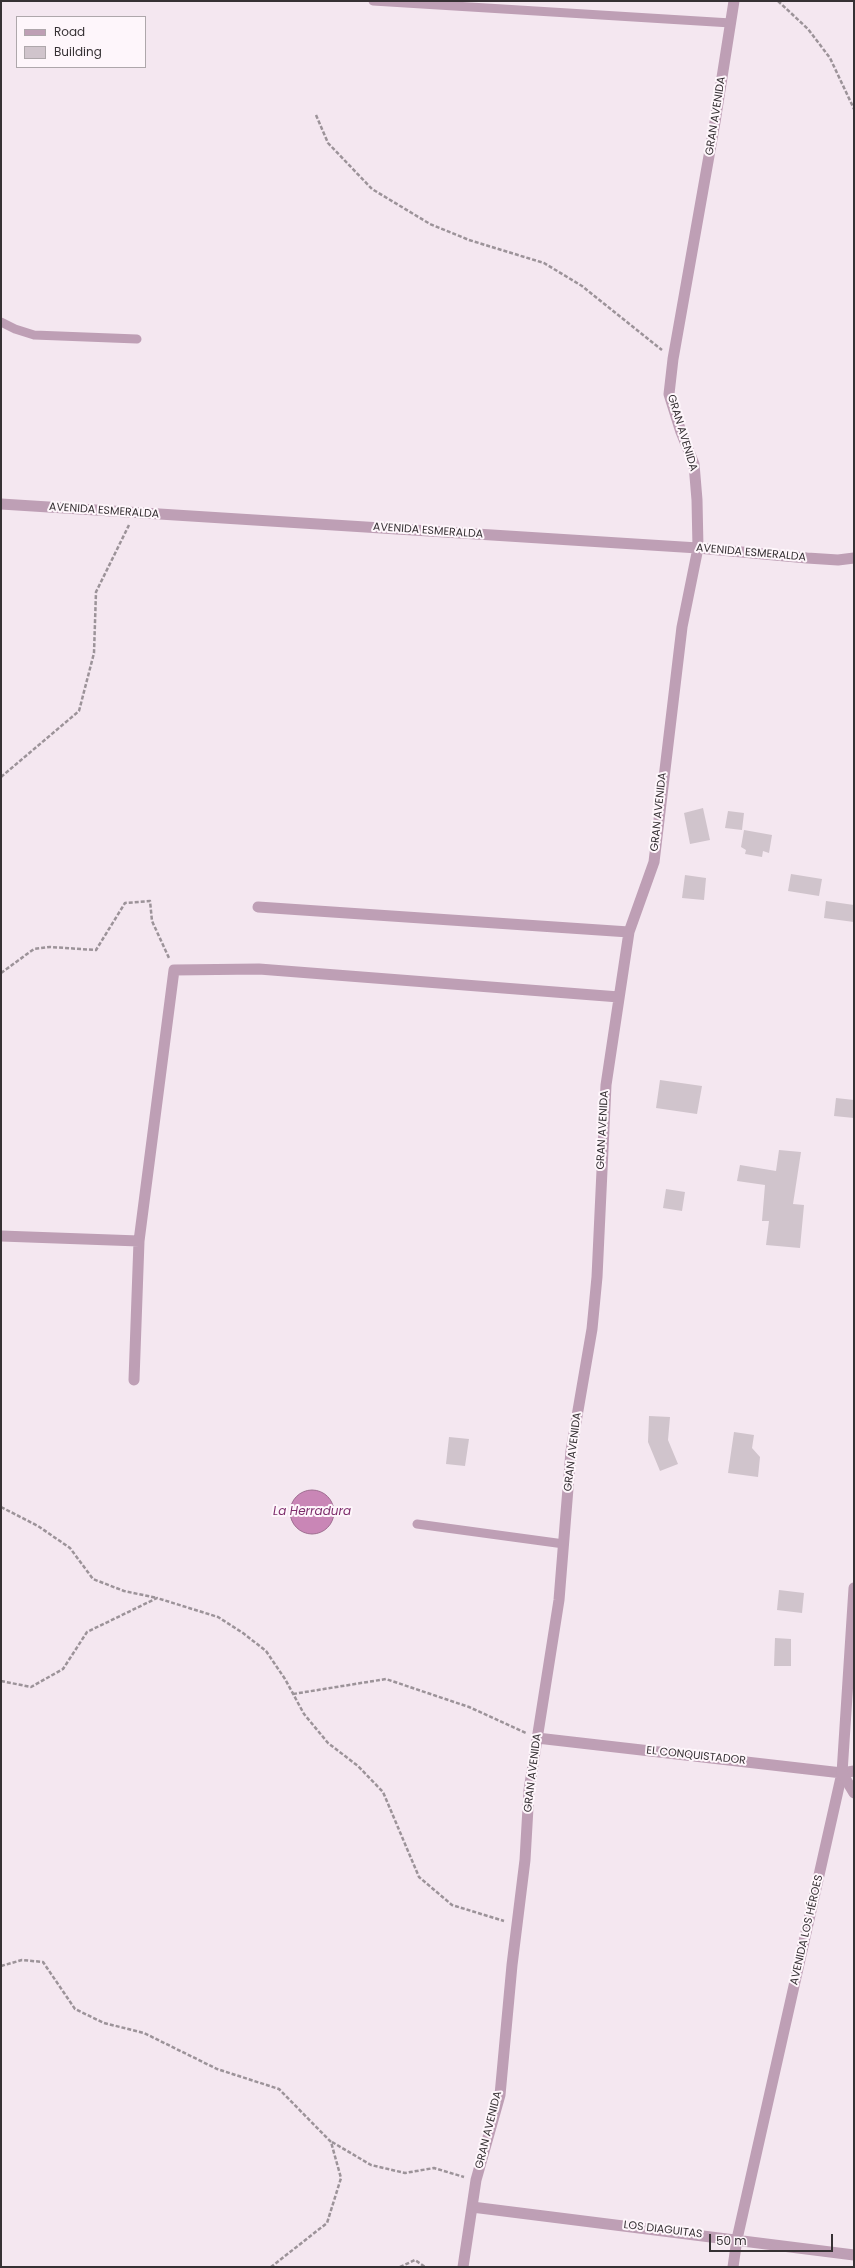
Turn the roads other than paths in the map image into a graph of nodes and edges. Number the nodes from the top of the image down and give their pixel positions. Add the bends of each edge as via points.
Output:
1 (373, 1) edge
2 (734, 1) edge
3 (731, 24) junction
4 (1, 322) edge
5 (137, 338) dead end
6 (1, 504) edge
7 (698, 548) junction
8 (854, 558) edge
9 (258, 907) dead end
10 (629, 932) junction
11 (619, 997) junction
12 (1, 1236) edge
13 (139, 1241) junction
14 (134, 1380) dead end
15 (417, 1524) dead end
16 (564, 1544) junction
17 (854, 1588) edge
18 (537, 1738) junction
19 (854, 1771) edge
20 (842, 1773) junction
21 (854, 1793) edge
22 (472, 2207) junction
23 (737, 2239) junction
24 (854, 2255) edge
25 (463, 2267) edge
26 (733, 2267) edge

1 - 3 lane
2 - 3 street, GRAN AVENIDA
3 - 7 street, GRAN AVENIDA via 669,394 680,432 694,464
4 - 5 lane via 15,330 34,335
6 - 7 street, AVENIDA ESMERALDA
7 - 8 street, AVENIDA ESMERALDA via 815,559
7 - 10 street, GRAN AVENIDA via 682,627 654,862
9 - 10 street
10 - 11 street, GRAN AVENIDA
11 - 13 street via 259,969 174,970
11 - 16 street, GRAN AVENIDA via 606,1085 598,1277 592,1329 571,1451
12 - 13 street
13 - 14 street
15 - 16 lane
16 - 18 street, GRAN AVENIDA via 559,1600
17 - 20 street, AVENIDA LOS HÉROES
18 - 20 street, EL CONQUISTADOR
18 - 22 street, GRAN AVENIDA via 529,1790 525,1860 500,2095 476,2180
19 - 20 street, EL CONQUISTADOR
20 - 21 street
20 - 23 street, AVENIDA LOS HÉROES
22 - 23 street, LOS DIAGUITAS
22 - 25 street, GRAN AVENIDA
23 - 24 street, LOS DIAGUITAS
23 - 26 street, AVENIDA LOS HÉROES

